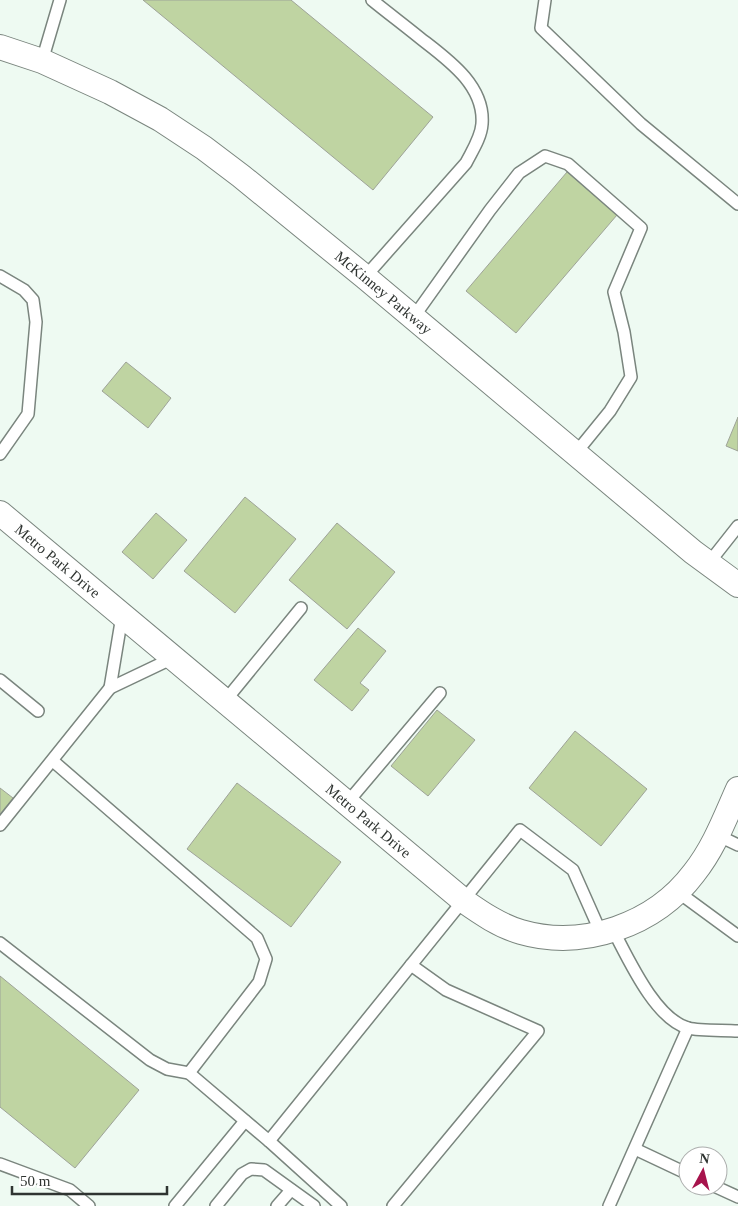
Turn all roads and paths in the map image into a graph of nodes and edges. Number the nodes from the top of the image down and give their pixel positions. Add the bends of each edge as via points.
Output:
1 (60, 0) edge
2 (372, 0) edge
3 (545, 0) edge
4 (0, 47) edge
5 (42, 61) junction
6 (738, 204) edge
7 (0, 276) edge
8 (365, 277) junction
9 (413, 318) junction
10 (0, 432) edge
11 (11, 438) junction
12 (0, 454) edge
13 (576, 454) junction
14 (0, 513) edge
15 (738, 526) edge
16 (708, 564) junction
17 (738, 585) edge
18 (301, 608) dead end
19 (122, 616) junction
20 (173, 658) junction
21 (0, 680) edge
22 (110, 688) junction
23 (440, 694) dead end
24 (224, 701) junction
25 (38, 711) dead end
26 (53, 761) junction
27 (738, 789) edge
28 (347, 803) junction
29 (0, 825) edge
30 (728, 840) edge
31 (678, 892) junction
32 (464, 901) junction
33 (607, 932) junction
34 (738, 936) edge
35 (0, 943) edge
36 (411, 966) junction
37 (688, 1028) junction
38 (738, 1031) edge
39 (189, 1073) junction
40 (245, 1121) junction
41 (269, 1141) junction
42 (635, 1149) junction
43 (0, 1164) edge
44 (678, 1169) edge
45 (291, 1190) junction
46 (89, 1206) edge
47 (175, 1206) edge
48 (216, 1206) edge
49 (277, 1206) edge
50 (314, 1206) edge
51 (342, 1206) edge
52 (393, 1206) edge
53 (610, 1206) edge

1 - 5 lane
2 - 8 lane via 455,66 478,99 482,125 478,141 466,163
3 - 6 lane via 541,28 641,124
4 - 5 street, McKinney Parkway
5 - 8 street, McKinney Parkway via 160,119 204,148
7 - 11 lane via 24,290 33,300 36,322 28,414
8 - 9 street, McKinney Parkway
9 - 13 street, McKinney Parkway
9 - 13 lane via 519,173 545,156 568,164 641,228 614,292 631,377 610,411
10 - 11 lane
11 - 12 lane
13 - 16 street, McKinney Parkway
14 - 19 street, Metro Park Drive
15 - 16 lane
16 - 17 street, McKinney Parkway
18 - 24 lane
19 - 20 street, Metro Park Drive
19 - 22 lane
20 - 22 lane
20 - 24 street, Metro Park Drive
21 - 25 lane
22 - 26 lane
23 - 28 lane
24 - 28 street, Metro Park Drive
26 - 29 lane
26 - 39 lane via 258,938 266,959 259,982
27 - 30 street, Metro Park Drive
28 - 32 street, Metro Park Drive
30 - 31 street, Metro Park Drive via 706,857
31 - 33 street, Metro Park Drive via 643,918
31 - 34 lane
32 - 33 street, Metro Park Drive via 488,917 537,936 580,937
32 - 33 lane via 520,830 573,870
32 - 36 lane
33 - 37 lane via 647,993 675,1021
35 - 39 lane via 150,1060 167,1069
36 - 41 lane
36 - 52 lane via 446,990 538,1031
37 - 38 lane
37 - 42 lane
39 - 40 lane
40 - 41 lane
40 - 47 lane
41 - 51 lane
42 - 44 lane
42 - 53 lane
43 - 46 lane via 70,1190
45 - 48 lane via 264,1170 251,1169 242,1174
45 - 49 lane
45 - 50 lane

